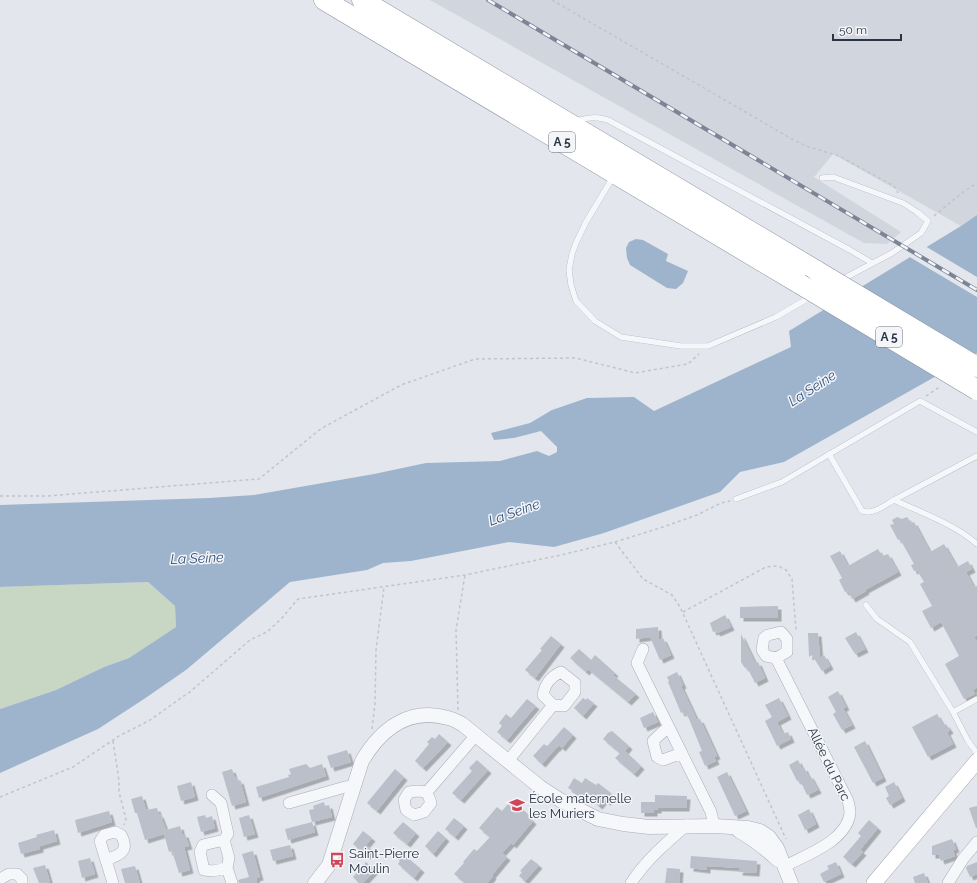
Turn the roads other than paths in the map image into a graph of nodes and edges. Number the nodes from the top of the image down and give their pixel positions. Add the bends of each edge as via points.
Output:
1 (324, 0) edge
2 (362, 0) edge
3 (568, 123) junction
4 (615, 174) junction
5 (822, 178) dead end
6 (872, 263) junction
7 (830, 286) dead end
8 (824, 290) dead end
9 (977, 367) edge
10 (977, 390) edge
11 (977, 432) edge
12 (829, 454) junction
13 (977, 456) edge
14 (736, 499) road end
15 (894, 500) junction
16 (977, 544) edge
17 (866, 605) dead end
18 (643, 649) dead end
19 (776, 658) junction
20 (977, 699) edge
21 (553, 706) dead end
22 (953, 712) junction
23 (668, 727) junction
24 (476, 735) junction
25 (682, 753) junction
26 (977, 753) edge
27 (508, 761) junction
28 (977, 761) edge
29 (354, 786) junction
30 (427, 792) dead end
31 (212, 795) dead end
32 (289, 803) dead end
33 (687, 825) junction
34 (714, 826) junction
35 (224, 840) junction
36 (977, 842) edge
37 (106, 860) junction
38 (785, 866) junction
39 (227, 868) junction
40 (0, 879) edge
41 (22, 883) edge
42 (113, 883) edge
43 (232, 883) edge
44 (315, 883) edge
45 (631, 883) edge
46 (791, 883) edge
47 (874, 883) edge
48 (948, 883) edge

1 - 4 highway, A 5
2 - 3 highway, A 5
3 - 6 lane via 594,117 608,120
3 - 9 highway, A 5, bridge
4 - 8 lane via 576,243 572,254 570,278 576,300 595,321 621,337 681,346 708,346 776,317
4 - 10 highway, A 5, bridge
5 - 6 lane via 833,177 903,203 928,221 921,233
6 - 7 lane
11 - 12 lane via 920,401
12 - 14 lane via 782,482
12 - 15 lane via 862,511 872,512
13 - 15 lane
15 - 16 lane via 950,526
17 - 22 lane via 877,619 910,642
18 - 23 street via 636,663
19 - 19 street, Allée du Parc via 766,656 762,650 764,638 781,632 787,639 787,652
19 - 38 street, Allée du Parc via 848,801 850,813 845,826 835,839
20 - 22 lane
21 - 27 street
22 - 26 lane
23 - 25 street
23 - 25 street via 653,741 657,757 663,760
24 - 27 street
24 - 29 street via 456,721 433,715 401,721 383,732 370,748 362,761
24 - 30 street
25 - 34 street via 711,812
27 - 33 street via 560,800 598,819 649,827
28 - 47 main road
29 - 32 street
29 - 44 street via 329,865
31 - 35 street via 221,803 228,834
33 - 34 street
33 - 45 street via 641,868
34 - 38 street via 734,828 751,837
35 - 39 street via 229,858
35 - 39 street via 203,845 200,852 204,870
36 - 48 street
37 - 37 street via 100,841 104,835 115,832 125,841 124,850 119,856
37 - 42 street
38 - 46 street
39 - 43 street
40 - 41 street via 9,874 18,874

